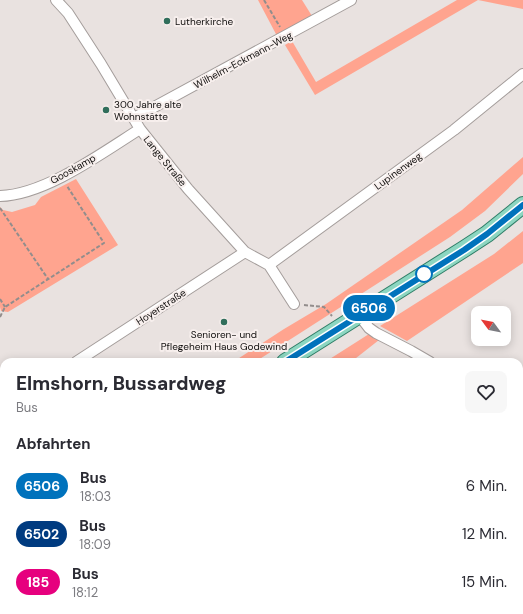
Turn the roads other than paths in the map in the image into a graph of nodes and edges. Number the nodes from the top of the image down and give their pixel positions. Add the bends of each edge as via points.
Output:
1 (56, 0) edge
2 (351, 0) edge
3 (523, 74) edge
4 (134, 118) junction
5 (140, 129) junction
6 (0, 196) edge
7 (523, 205) edge
8 (245, 252) junction
9 (269, 265) junction
10 (294, 304) road end
11 (359, 315) junction
12 (82, 358) edge
13 (291, 358) edge
14 (423, 358) edge

1 - 4 street, Lange Straße via 68,13
2 - 4 street, Wilhelm-Eckmann-Weg
3 - 9 street, Lupinenweg via 454,130
4 - 5 street, Lange Straße
5 - 6 street, Gooskamp via 61,177 14,196
5 - 8 street, Lange Straße via 188,189
7 - 11 main road via 464,250
8 - 9 street, Lange Straße
8 - 12 street, Hoyerstraße
9 - 10 street, Lange Straße
11 - 13 main road
11 - 14 street via 376,333

